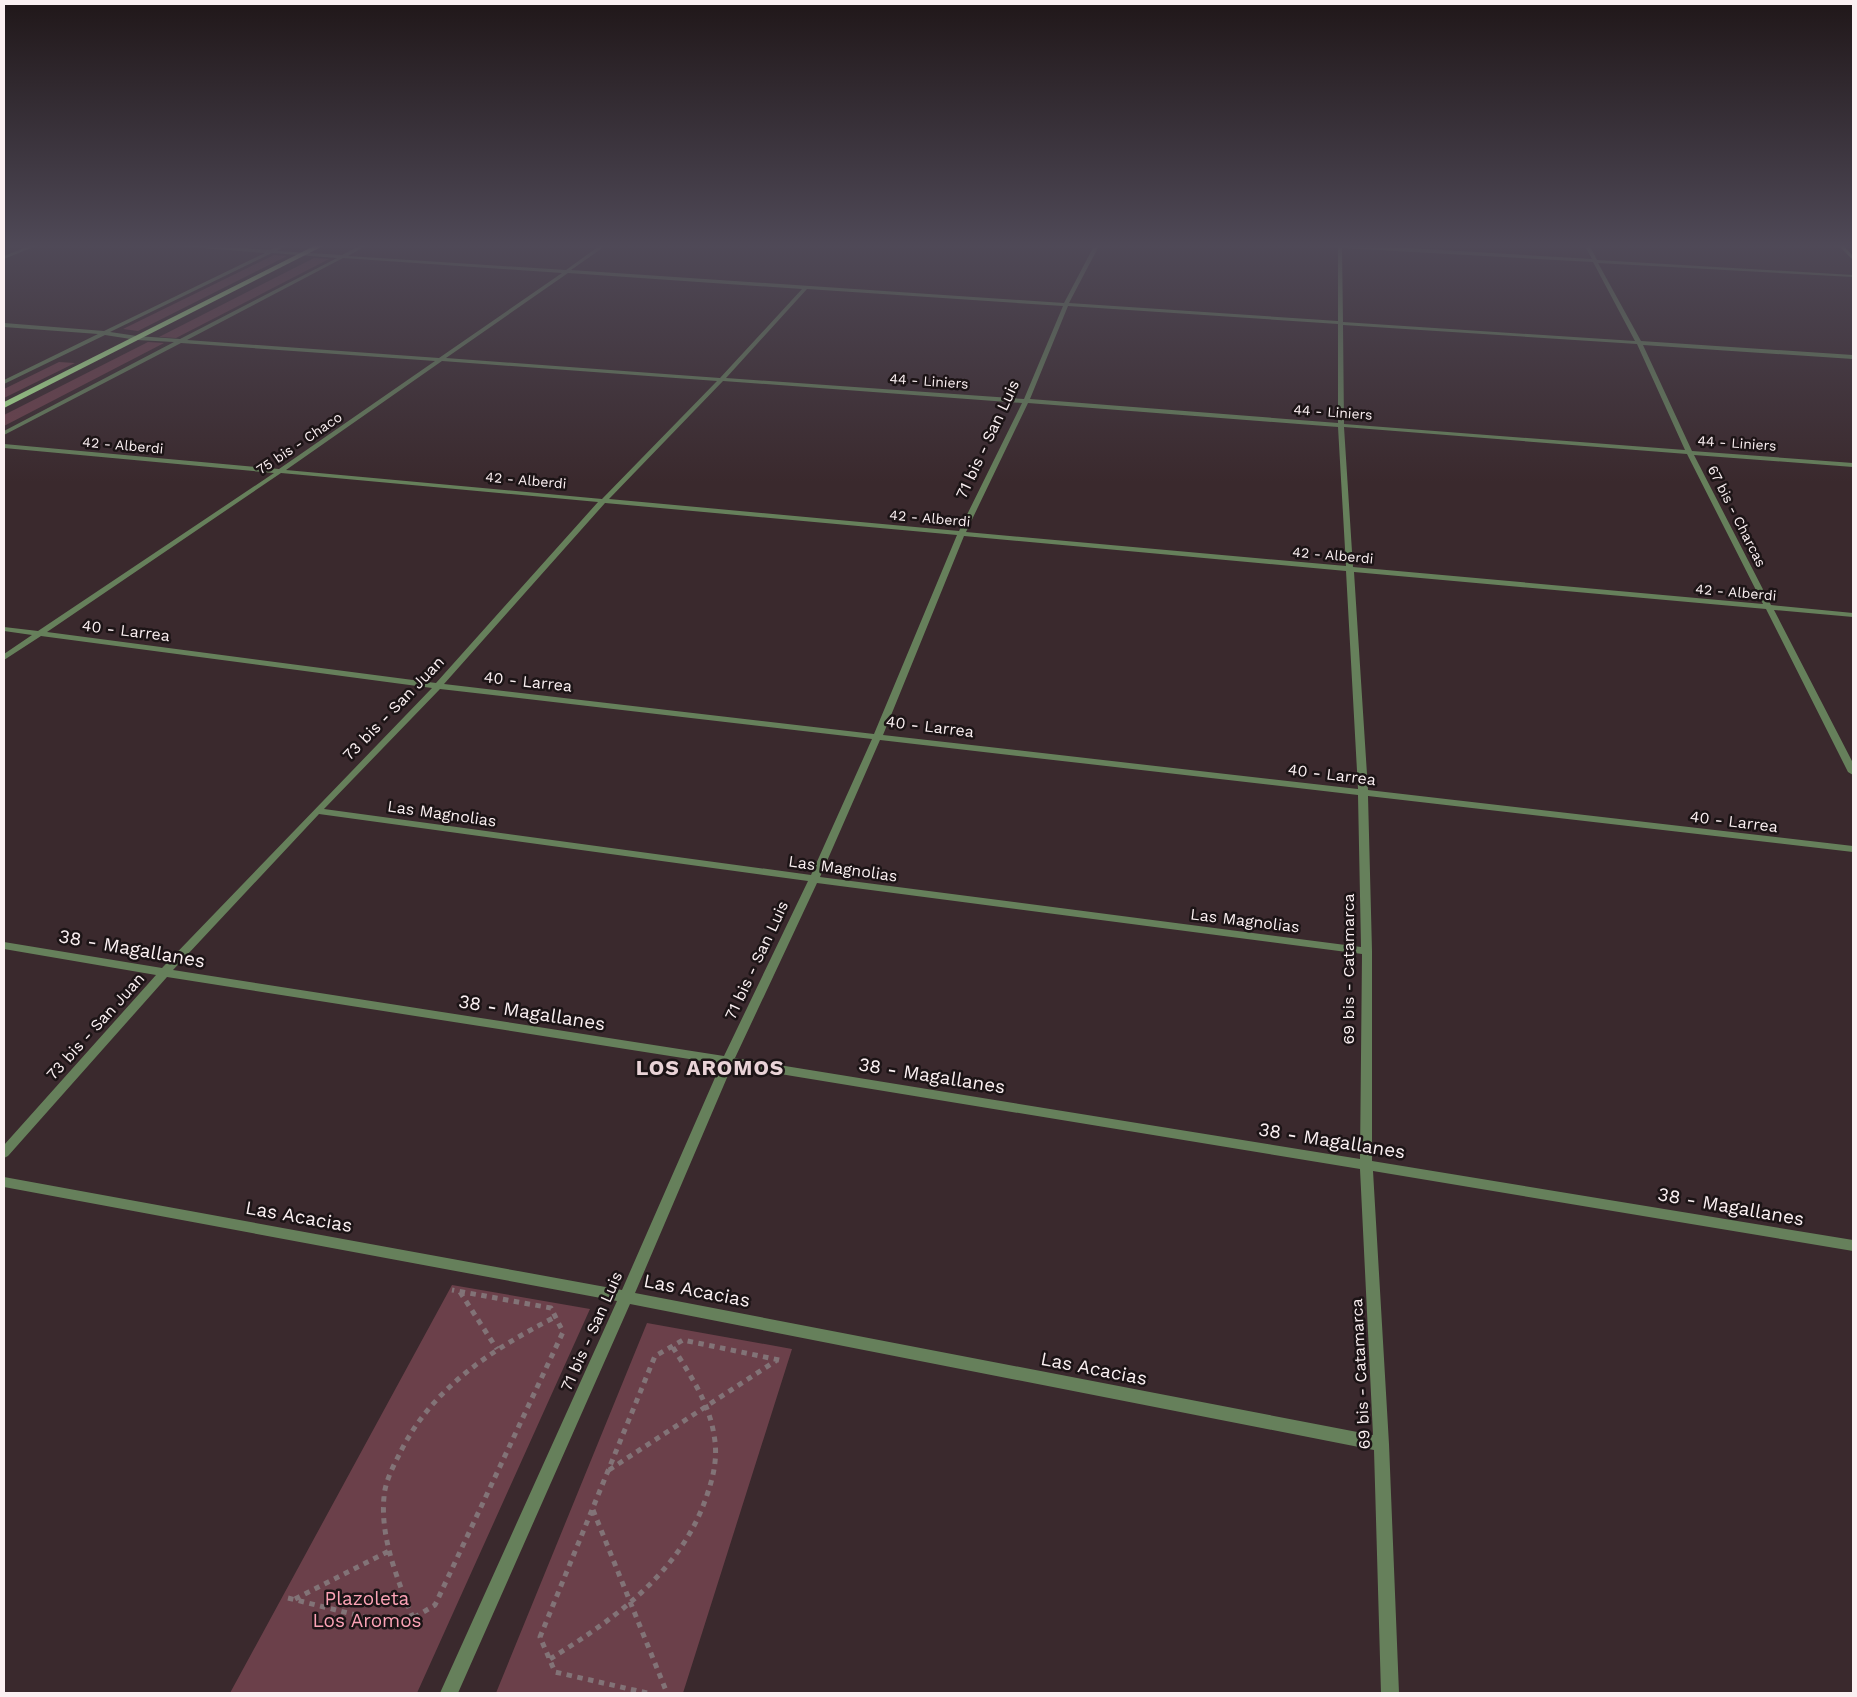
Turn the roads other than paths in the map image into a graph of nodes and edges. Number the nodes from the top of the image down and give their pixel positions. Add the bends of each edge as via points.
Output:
1 (124, 323) edge
2 (167, 323) edge
3 (214, 323) edge
4 (493, 323) edge
5 (773, 323) edge
6 (1058, 323) edge
7 (1329, 323) edge
8 (1629, 323) edge
9 (1341, 324) junction
10 (4, 325) edge
11 (104, 333) junction
12 (137, 338) junction
13 (179, 341) junction
14 (1640, 342) junction
15 (1853, 357) edge
16 (444, 358) junction
17 (722, 379) junction
18 (4, 382) edge
19 (1026, 401) junction
20 (4, 405) edge
21 (1341, 425) junction
22 (4, 433) edge
23 (4, 446) edge
24 (1689, 452) junction
25 (1853, 465) edge
26 (279, 472) junction
27 (604, 500) junction
28 (962, 533) junction
29 (1349, 569) junction
30 (1770, 607) junction
31 (1853, 615) edge
32 (4, 629) edge
33 (38, 634) junction
34 (4, 658) edge
35 (438, 686) junction
36 (878, 735) junction
37 (1853, 772) edge
38 (1363, 793) junction
39 (316, 811) junction
40 (1853, 849) edge
41 (814, 879) junction
42 (4, 946) edge
43 (1367, 952) junction
44 (164, 974) junction
45 (728, 1061) junction
46 (4, 1153) edge
47 (1366, 1164) junction
48 (4, 1182) edge
49 (1853, 1246) edge
50 (626, 1297) junction
51 (1381, 1444) junction
52 (449, 1693) edge
53 (1390, 1693) edge

1 - 11 street
2 - 12 highway
3 - 13 street
4 - 16 street, 75 bis - Chaco
5 - 17 street, 73 bis - San Juan
6 - 19 street, 71 bis - San Luis
7 - 9 street
8 - 14 street, 67 bis - Charcas
9 - 14 street
9 - 21 street, 69 bis - Catamarca
10 - 11 street, 44 - Liniers
11 - 12 street, 44 - Liniers
11 - 18 street
12 - 13 street, 44 - Liniers
12 - 20 highway
13 - 16 street, 44 - Liniers
13 - 22 street
14 - 15 street
14 - 24 street, 67 bis - Charcas
16 - 17 street, 44 - Liniers
16 - 26 street, 75 bis - Chaco
17 - 19 street, 44 - Liniers
17 - 27 street, 73 bis - San Juan
19 - 21 street, 44 - Liniers
19 - 28 street, 71 bis - San Luis
21 - 24 street, 44 - Liniers
21 - 29 street, 69 bis - Catamarca
23 - 26 street, 42 - Alberdi
24 - 25 street, 44 - Liniers
24 - 30 street, 67 bis - Charcas
26 - 27 street, 42 - Alberdi
26 - 33 street, 75 bis - Chaco
27 - 28 street, 42 - Alberdi
27 - 35 street, 73 bis - San Juan
28 - 29 street, 42 - Alberdi
28 - 36 street, 71 bis - San Luis
29 - 30 street, 42 - Alberdi
29 - 38 street, 69 bis - Catamarca
30 - 31 street, 42 - Alberdi
30 - 37 street, 67 bis - Charcas
32 - 33 street, 40 - Larrea
33 - 34 street, 75 bis - Chaco
33 - 35 street, 40 - Larrea
35 - 36 street, 40 - Larrea
35 - 39 street, 73 bis - San Juan
36 - 38 street, 40 - Larrea
36 - 41 street, 71 bis - San Luis
38 - 40 street, 40 - Larrea
38 - 43 street, 69 bis - Catamarca
39 - 41 street, Las Magnolias
39 - 44 street, 73 bis - San Juan
41 - 43 street, Las Magnolias
41 - 45 street, 71 bis - San Luis
42 - 44 street, 38 - Magallanes
43 - 47 street, 69 bis - Catamarca
44 - 45 street, 38 - Magallanes
44 - 46 street, 73 bis - San Juan
45 - 47 street, 38 - Magallanes
45 - 50 street, 71 bis - San Luis
47 - 49 street, 38 - Magallanes
47 - 51 street, 69 bis - Catamarca
48 - 50 street, Las Acacias
50 - 51 street, Las Acacias
50 - 52 street, 71 bis - San Luis
51 - 53 street, 69 bis - Catamarca

